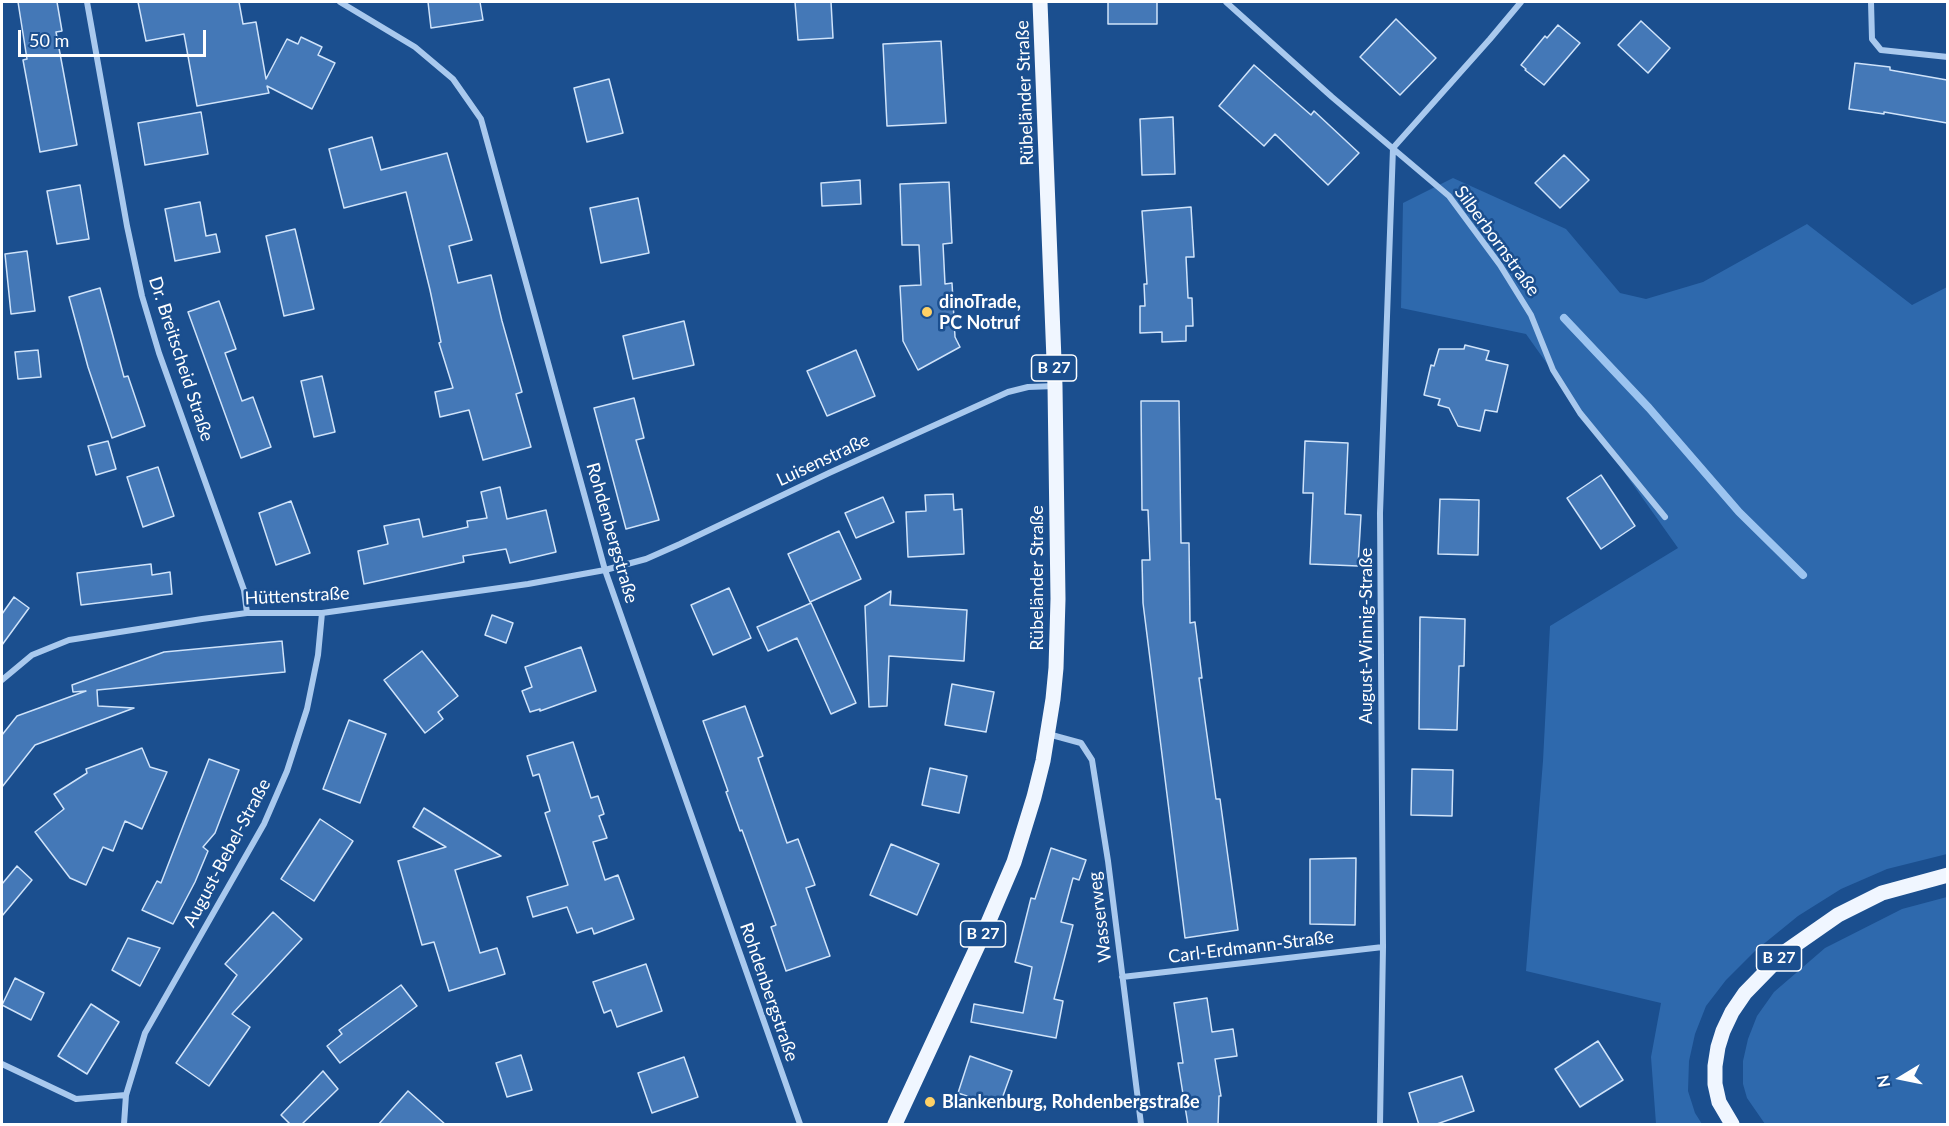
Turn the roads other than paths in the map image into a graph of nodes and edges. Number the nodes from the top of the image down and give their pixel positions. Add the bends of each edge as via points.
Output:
1 (87, 2) edge
2 (340, 2) edge
3 (1040, 2) edge
4 (1226, 2) edge
5 (1521, 2) edge
6 (1871, 2) edge
7 (1947, 57) edge
8 (1394, 148) junction
9 (1055, 386) junction
10 (1665, 517) dead end
11 (605, 570) junction
12 (247, 613) junction
13 (322, 613) junction
14 (2, 680) edge
15 (1048, 734) junction
16 (1947, 875) edge
17 (1383, 947) junction
18 (1122, 977) junction
19 (2, 1064) edge
20 (126, 1095) junction
21 (123, 1125) edge
22 (800, 1125) edge
23 (894, 1125) edge
24 (1142, 1125) edge
25 (1380, 1125) edge
26 (1732, 1125) edge

1 - 12 street, Dr. Breitscheid Straße via 142,296 244,590
2 - 11 street, Rohdenbergstraße via 423,54 453,79 481,119
3 - 9 main road, Rübeländer Straße / B 27
4 - 8 street, Silberbornstraße
5 - 8 street
6 - 7 street via 1872,39 1881,50
8 - 10 street, Silberbornstraße via 1449,196 1500,265 1531,315 1553,370 1580,413
8 - 17 street, August-Winnig-Straße via 1380,513
9 - 11 street, Luisenstraße via 1008,392 680,544 646,559
9 - 15 main road, Rübeländer Straße / B 27 via 1057,639
11 - 13 street, Hüttenstraße
11 - 22 street, Rohdenbergstraße
12 - 13 street, Hüttenstraße
12 - 14 street, Hüttenstraße via 69,640 32,655
13 - 20 street, August-Bebel-Straße via 307,709 287,771 264,824 145,1033
15 - 18 street, Wasserweg via 1081,743 1092,760
15 - 23 main road, Rübeländer Straße / B 27 via 1014,862
16 - 26 main road, B 27 via 1882,893 1838,915 1785,952 1745,993 1723,1031 1715,1066 1719,1102
17 - 18 street, Carl-Erdmann-Straße
17 - 25 street, August-Winnig-Straße
18 - 24 street, Wasserweg
19 - 20 street via 76,1100
20 - 21 street, August-Bebel-Straße

